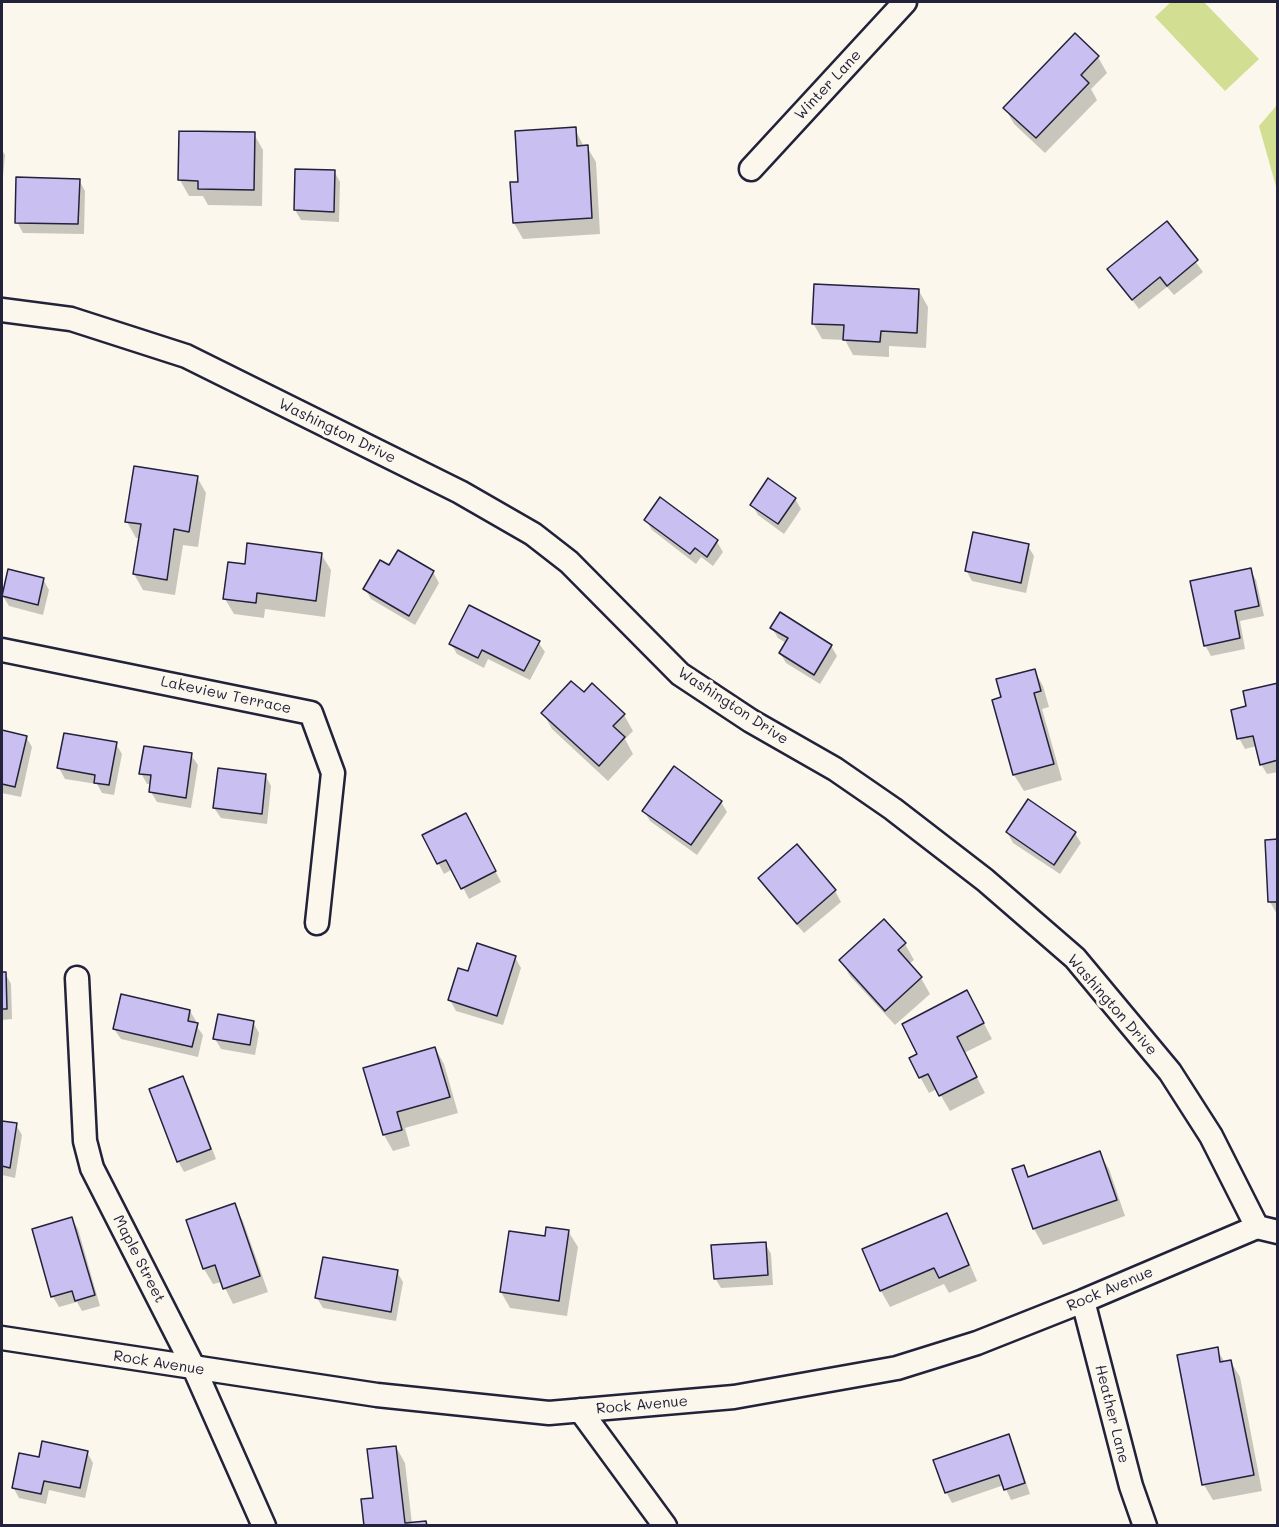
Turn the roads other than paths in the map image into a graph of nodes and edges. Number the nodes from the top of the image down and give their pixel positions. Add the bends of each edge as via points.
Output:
1 (905, 2) edge
2 (751, 169) dead end
3 (2, 310) edge
4 (2, 650) edge
5 (317, 923) dead end
6 (77, 978) dead end
7 (1267, 1229) edge
8 (1083, 1301) junction
9 (2, 1338) edge
10 (194, 1368) junction
11 (580, 1410) junction
12 (264, 1526) edge
13 (664, 1526) edge
14 (1145, 1526) edge

1 - 2 street, Winter Lane
3 - 7 street, Washington Drive via 71,319 186,356 460,492 533,534 570,562 680,674 893,809 985,880 1075,958 1170,1072
4 - 5 street, Lakeview Terrace via 311,713 333,773
6 - 10 street, Maple Street via 85,1141 92,1168
7 - 8 street, Rock Avenue
8 - 11 street, Rock Avenue via 977,1343 897,1368 734,1397
8 - 14 street, Heather Lane
9 - 10 street, Rock Avenue
10 - 11 street, Rock Avenue via 377,1395 549,1413
10 - 12 street, Maple Street
11 - 13 street

